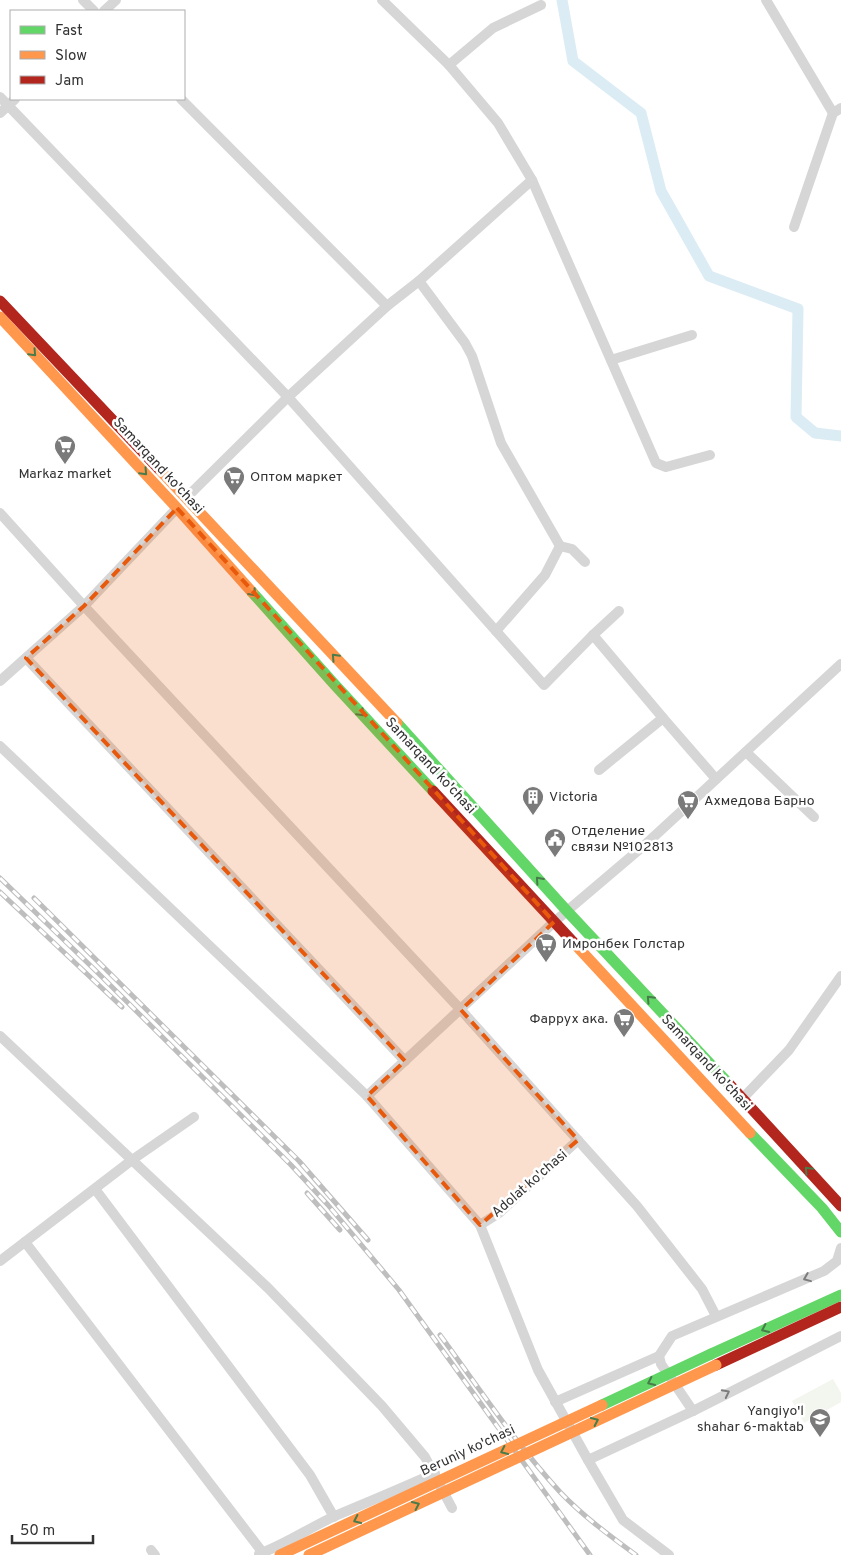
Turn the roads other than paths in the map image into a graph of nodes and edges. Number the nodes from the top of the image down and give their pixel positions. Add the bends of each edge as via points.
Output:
1 (83, 0) edge
2 (116, 0) edge
3 (382, 0) edge
4 (766, 0) edge
5 (542, 5) dead end
6 (93, 10) edge
7 (105, 10) edge
8 (449, 65) junction
9 (0, 97) edge
10 (182, 100) edge
11 (11, 102) edge
12 (837, 110) edge
13 (0, 113) edge
14 (532, 180) junction
15 (794, 227) dead end
16 (420, 280) junction
17 (0, 301) edge
18 (387, 306) junction
19 (0, 317) edge
20 (692, 335) dead end
21 (611, 360) junction
22 (288, 397) junction
23 (710, 455) dead end
24 (186, 498) junction
25 (176, 508) junction
26 (0, 513) edge
27 (560, 546) junction
28 (585, 562) dead end
29 (84, 606) junction
30 (619, 611) dead end
31 (496, 632) junction
32 (593, 636) junction
33 (26, 658) junction
34 (841, 664) edge
35 (0, 681) edge
36 (663, 718) junction
37 (0, 746) edge
38 (746, 752) junction
39 (600, 770) dead end
40 (716, 779) junction
41 (814, 817) dead end
42 (567, 911) junction
43 (554, 922) junction
44 (841, 976) edge
45 (461, 1010) junction
46 (0, 1036) edge
47 (405, 1061) junction
48 (367, 1096) junction
49 (742, 1099) junction
50 (194, 1117) dead end
51 (578, 1140) junction
52 (132, 1160) junction
53 (95, 1190) junction
54 (841, 1206) edge
55 (480, 1225) junction
56 (841, 1232) edge
57 (24, 1242) junction
58 (841, 1248) edge
59 (0, 1261) edge
60 (840, 1297) edge
61 (716, 1316) junction
62 (841, 1336) edge
63 (659, 1356) junction
64 (714, 1360) junction
65 (555, 1402) junction
66 (693, 1410) junction
67 (588, 1460) junction
68 (435, 1473) junction
69 (452, 1508) dead end
70 (334, 1517) junction
71 (301, 1535) junction
72 (260, 1554) edge
73 (280, 1555) edge
74 (310, 1555) edge
75 (669, 1555) edge

1 - 6 street
2 - 7 street
3 - 8 street
4 - 12 street
5 - 8 street via 493,28
8 - 14 street via 498,123
9 - 11 street
10 - 18 street
11 - 13 street
11 - 22 street
12 - 15 street
14 - 16 street
14 - 21 street
16 - 18 street
16 - 27 street via 472,356 501,443
17 - 24 main road, Samarqand ko'chasi
18 - 22 street
19 -> 25 main road, Samarqand ko'chasi
20 - 21 street
21 - 23 street via 656,463 666,467
22 - 24 street
22 - 31 street
42 -> 24 main road, Samarqand ko'chasi via 364,687
25 - 29 street
25 -> 43 main road, Samarqand ko'chasi
26 - 29 street
27 - 28 street via 572,549
27 - 31 street via 545,575
29 - 33 street
29 - 45 street
30 - 32 street
31 - 32 street via 544,685
32 - 36 street
33 - 35 street
33 - 47 street
34 - 38 street
36 - 39 street
36 - 40 street
37 - 48 street
38 - 40 street
38 - 41 street
40 - 42 street
42 - 43 street
49 -> 42 main road, Samarqand ko'chasi
43 - 45 street
43 - 56 main road, Samarqand ko'chasi
44 - 49 street via 789,1050
45 - 47 street
45 - 51 street
46 - 52 street
47 - 48 street
48 - 55 street
54 -> 49 main road, Samarqand ko'chasi
50 - 52 street
51 - 55 street, Adolat ko'chasi via 543,1175
51 - 61 street via 637,1206 702,1289
52 - 53 street
52 - 68 street via 268,1288 382,1406
53 - 57 street
53 - 70 street via 310,1475
55 - 65 street via 538,1370
57 - 59 street
57 - 72 street
58 -> 61 street via 837,1261 824,1271
60 - 64 main road, Beruniy ko'chasi
61 - 63 street via 672,1336
66 -> 62 street
63 - 65 street
63 - 66 street via 661,1364
64 -> 73 main road, Beruniy ko'chasi, bridge
74 -> 64 main road, Beruniy ko'chasi, bridge
65 - 67 street
66 - 67 street
67 - 75 street via 624,1520
68 - 69 street
68 - 70 street
70 - 71 street
71 - 72 street
71 - 74 street

